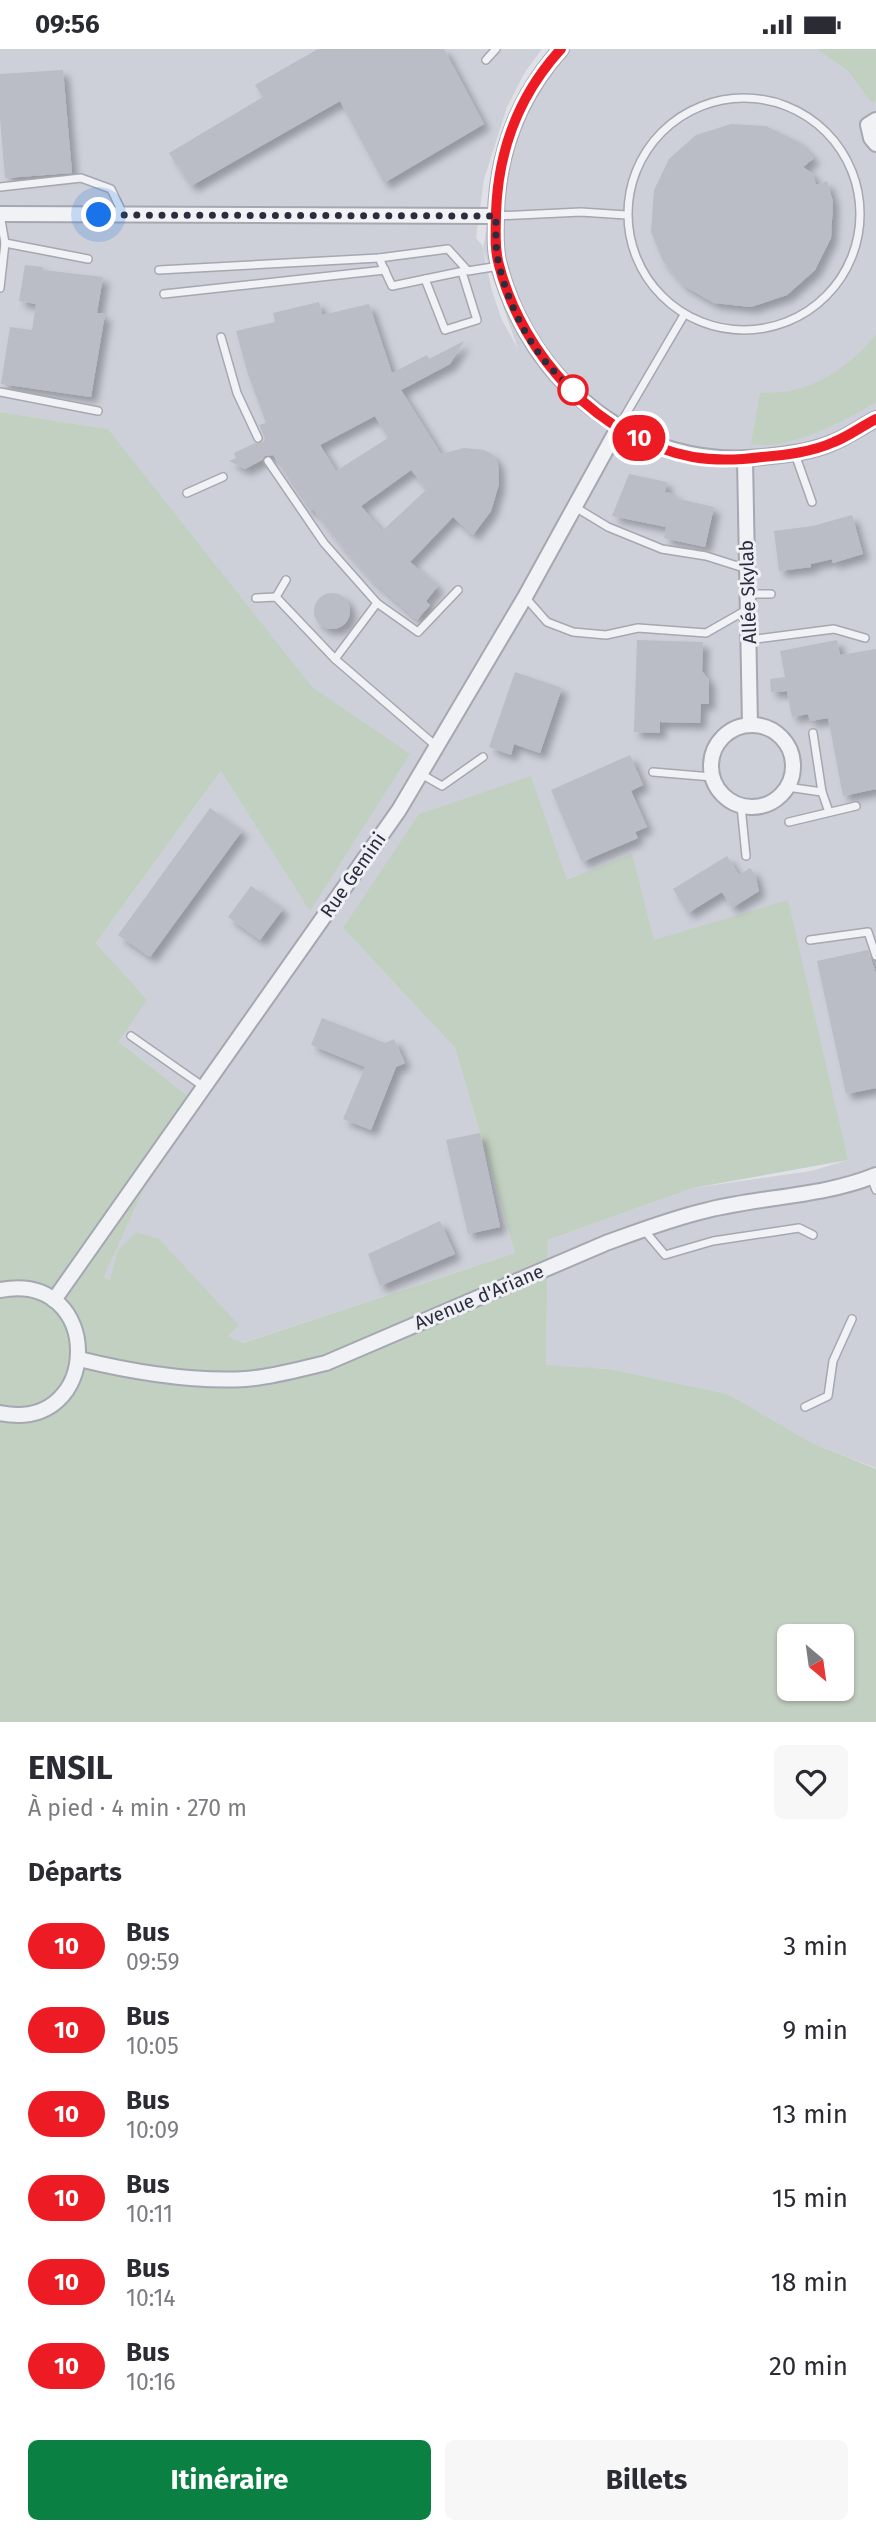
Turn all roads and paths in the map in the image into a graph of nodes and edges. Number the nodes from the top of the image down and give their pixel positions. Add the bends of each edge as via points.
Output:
1 (496, 49) edge
2 (561, 49) edge
3 (486, 60) dead end
4 (876, 120) edge
5 (876, 144) edge
6 (0, 187) edge
7 (0, 214) edge
8 (123, 215) junction
9 (626, 215) junction
10 (496, 216) junction
11 (5, 243) junction
12 (379, 258) junction
13 (88, 259) dead end
14 (499, 266) junction
15 (159, 269) dead end
16 (385, 270) junction
17 (465, 271) junction
18 (425, 279) junction
19 (0, 288) edge
20 (164, 294) dead end
21 (684, 315) junction
22 (221, 337) dead end
23 (0, 392) edge
24 (98, 411) dead end
25 (876, 419) edge
26 (618, 428) junction
27 (258, 438) dead end
28 (795, 454) junction
29 (745, 459) junction
30 (268, 461) dead end
31 (223, 477) dead end
32 (187, 493) dead end
33 (812, 502) dead end
34 (575, 507) junction
35 (747, 569) junction
36 (286, 580) dead end
37 (458, 590) dead end
38 (771, 594) dead end
39 (276, 597) junction
40 (525, 597) junction
41 (256, 598) dead end
42 (749, 601) junction
43 (377, 603) junction
44 (866, 639) dead end
45 (749, 640) junction
46 (335, 659) junction
47 (750, 726) junction
48 (813, 733) dead end
49 (437, 746) junction
50 (483, 757) dead end
51 (653, 772) dead end
52 (421, 774) junction
53 (712, 777) junction
54 (787, 787) junction
55 (822, 792) junction
56 (741, 806) junction
57 (856, 806) dead end
58 (829, 812) junction
59 (789, 822) dead end
60 (746, 856) dead end
61 (810, 940) dead end
62 (876, 956) edge
63 (131, 1036) dead end
64 (204, 1087) junction
65 (874, 1181) edge
66 (644, 1229) junction
67 (813, 1235) dead end
68 (0, 1290) edge
69 (54, 1300) junction
70 (852, 1319) dead end
71 (79, 1359) junction
72 (805, 1407) dead end
73 (0, 1413) edge

1 - 3 lane
2 - 10 street via 526,97 511,129 497,182
4 - 5 street via 867,125
6 - 8 lane via 81,178 111,189
7 - 8 street
7 - 11 lane
8 - 10 street
9 - 10 lane
9 - 21 lane via 636,257 653,287
9 - 21 lane via 634,177 656,140 685,111 724,98 770,101 798,110 827,132 843,155 861,202 851,258 836,286 808,312 780,325 717,328
10 - 14 street
11 - 13 lane
11 - 19 lane
12 - 15 lane
12 - 16 lane
12 - 17 lane via 448,249
14 - 17 lane
14 - 26 street via 529,336 548,365
16 - 18 lane via 393,286
16 - 20 lane
17 - 18 lane
17 - 18 lane via 477,320 445,330
21 - 26 lane
22 - 27 lane via 237,393
23 - 24 lane
25 - 28 street via 834,443
26 - 29 street via 692,456
26 - 34 street, Rue Gemini
28 - 29 street
28 - 33 lane
29 - 35 street, Allée Skylab
30 - 43 lane via 324,543
31 - 32 lane
34 - 35 lane via 608,527 662,549
34 - 40 street, Rue Gemini
35 - 42 street, Allée Skylab
36 - 39 lane
37 - 43 lane via 418,632
38 - 42 lane
39 - 41 lane
39 - 46 lane
40 - 42 lane via 547,622 573,632 606,635 638,628 706,633
40 - 49 street, Rue Gemini
42 - 45 street, Allée Skylab
43 - 46 lane
44 - 45 lane via 834,629
45 - 47 street, Allée Skylab
46 - 49 lane
47 - 53 street via 738,728 719,742 713,753
47 - 54 street via 763,727 783,740 792,763
48 - 55 lane
49 - 52 street, Rue Gemini
50 - 52 lane via 442,786
51 - 53 lane
52 - 64 street, Rue Gemini
53 - 56 street via 723,795
54 - 55 lane
54 - 56 street via 767,804
55 - 58 lane
56 - 60 lane
57 - 58 lane
58 - 59 lane
61 - 62 lane via 868,932
63 - 64 lane
64 - 69 street, Rue Gemini
65 - 66 street, Avenue d'Ariane via 709,1209
66 - 67 lane via 665,1255 713,1241 799,1228
66 - 71 street, Avenue d'Ariane via 326,1363 288,1372 247,1379 187,1378
68 - 69 street via 23,1288
69 - 71 street via 74,1326
70 - 72 lane via 833,1361 828,1396
71 - 73 street via 67,1389 51,1405 31,1414

